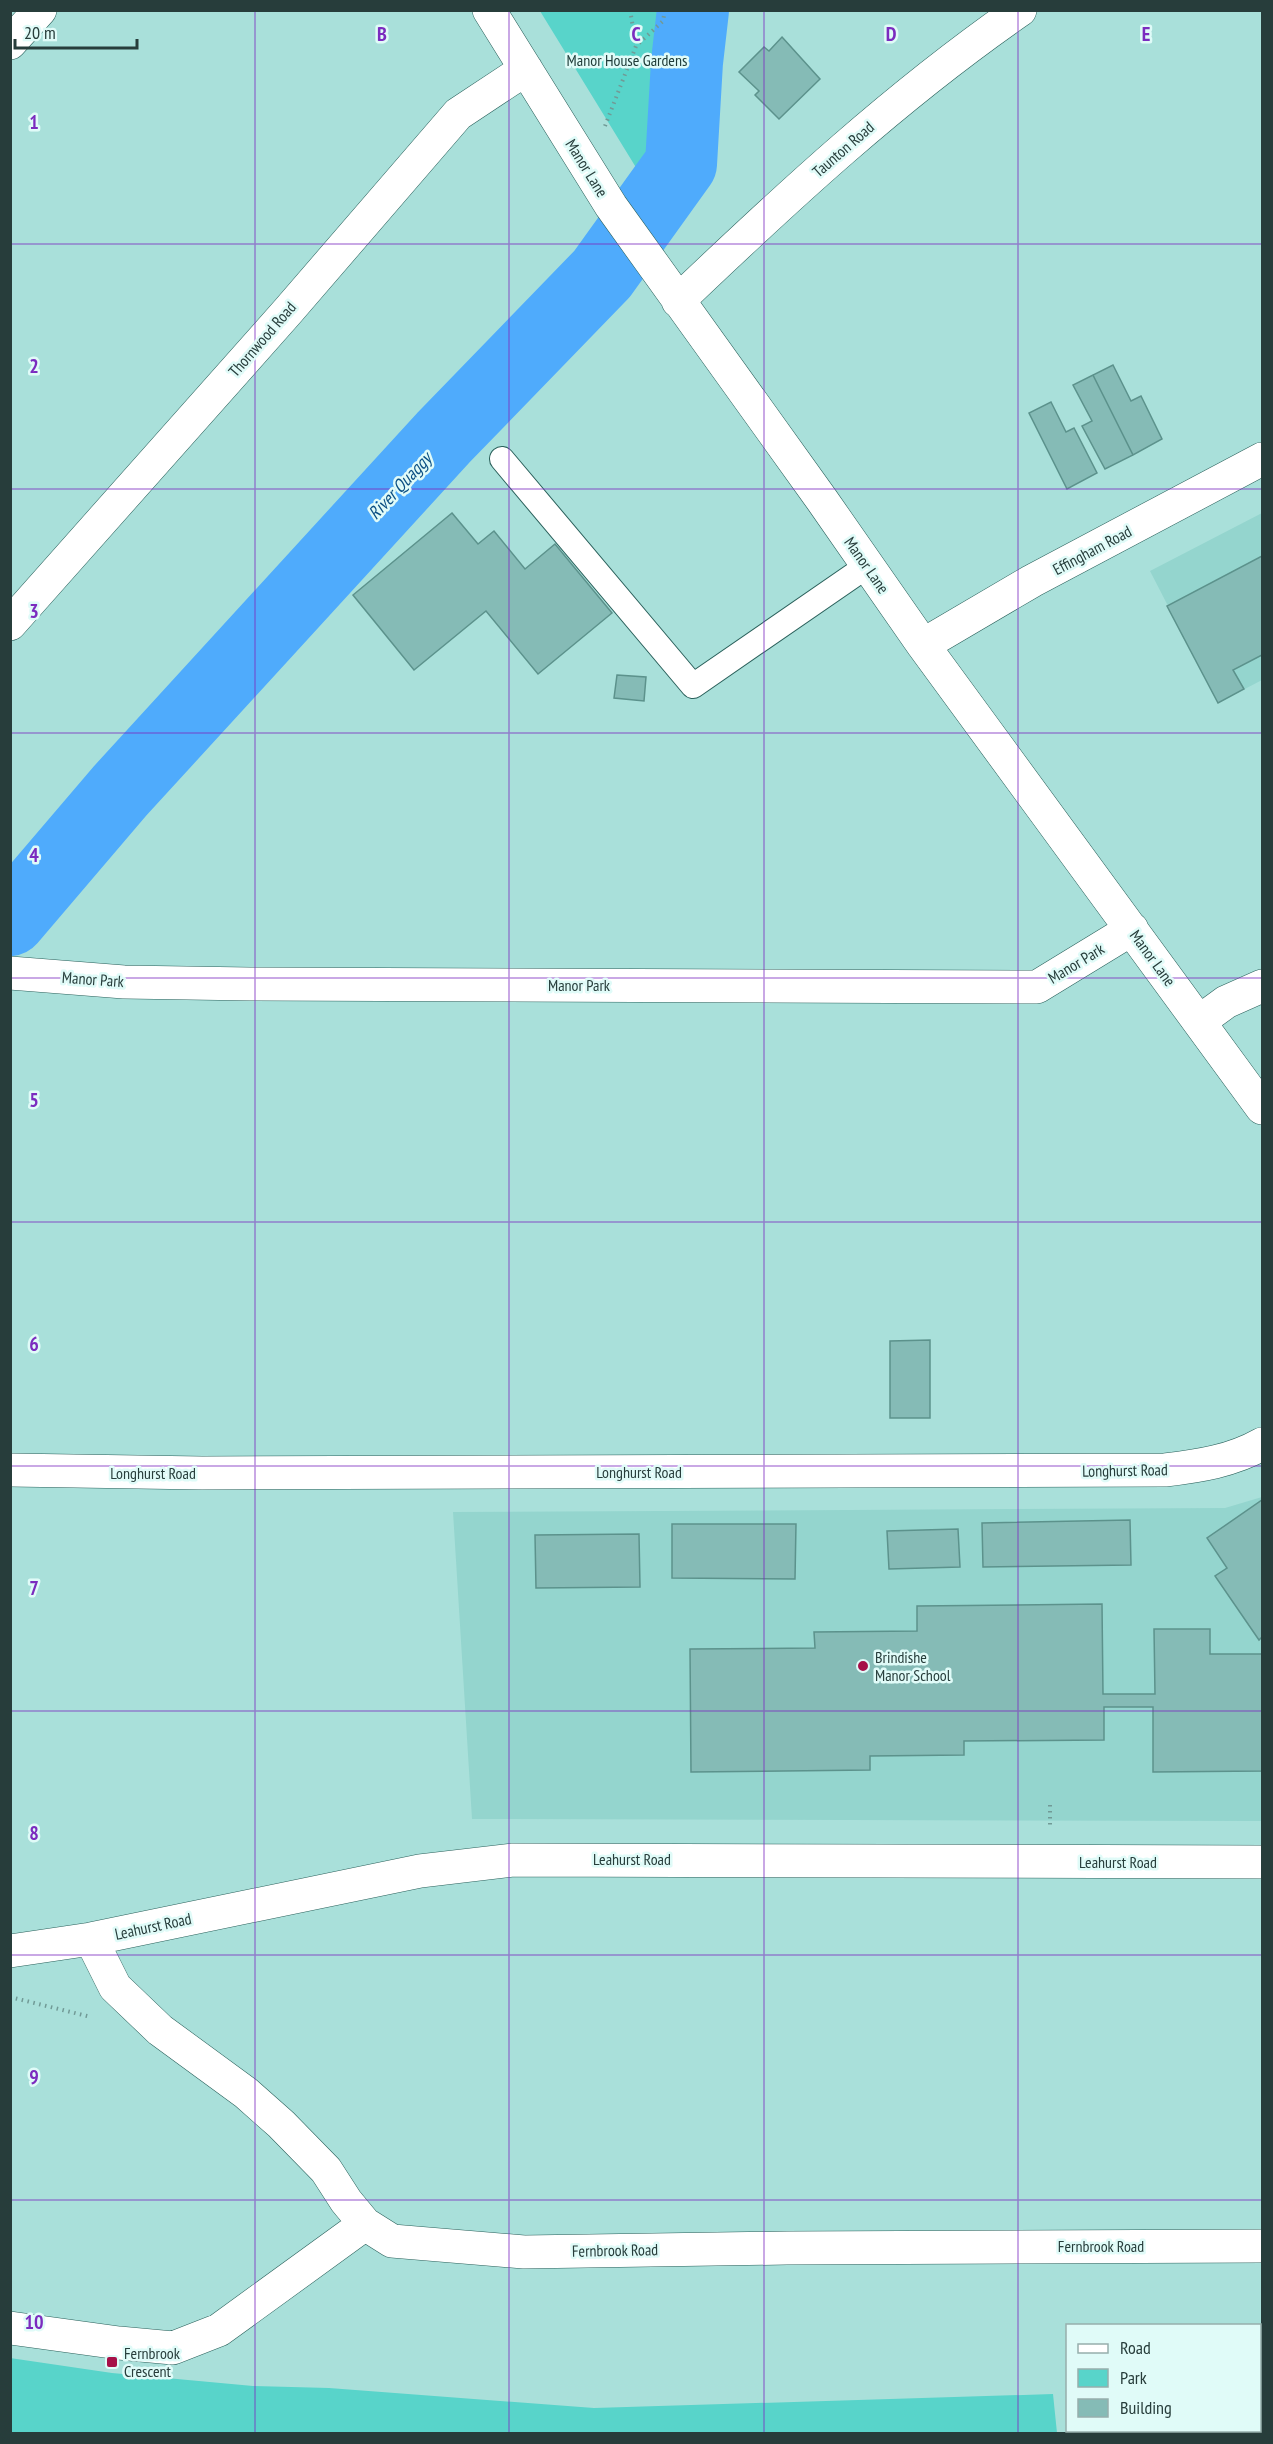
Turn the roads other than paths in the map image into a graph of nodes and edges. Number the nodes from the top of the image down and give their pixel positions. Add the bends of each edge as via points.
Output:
1 (40, 10) edge
2 (489, 10) edge
3 (1020, 10) edge
4 (10, 43) edge
5 (526, 69) junction
6 (678, 301) junction
7 (502, 459) dead end
8 (1263, 459) edge
9 (867, 566) junction
10 (10, 624) edge
11 (923, 645) junction
12 (1132, 929) junction
13 (10, 974) edge
14 (1263, 986) edge
15 (1200, 1021) junction
16 (1263, 1108) edge
17 (1263, 1444) edge
18 (10, 1470) edge
19 (1263, 1862) edge
20 (92, 1939) junction
21 (10, 1951) edge
22 (365, 2224) junction
23 (1263, 2246) edge
24 (10, 2328) edge

1 - 4 street
2 - 5 street, Manor Lane
3 - 6 street, Taunton Road via 926,78 830,159
5 - 6 street, Manor Lane via 611,206
5 - 10 street, Thornwood Road via 458,114
6 - 9 street, Manor Lane
7 - 9 lane via 693,686
8 - 11 street, Effingham Road via 1032,581
9 - 11 street, Manor Lane
11 - 12 street, Manor Lane
12 - 13 street, Manor Park via 1037,987 124,982
12 - 15 street, Manor Lane
14 - 15 street via 1226,1002
15 - 16 street, Manor Lane
17 - 18 street, Longhurst Road via 1204,1466 1165,1470
19 - 20 street, Leahurst Road via 513,1860 420,1871
20 - 21 street, Leahurst Road
20 - 22 street via 115,1987 160,2030 246,2093 281,2124 326,2170
22 - 23 street, Fernbrook Road via 392,2241 524,2252
22 - 24 street via 219,2330 173,2348

